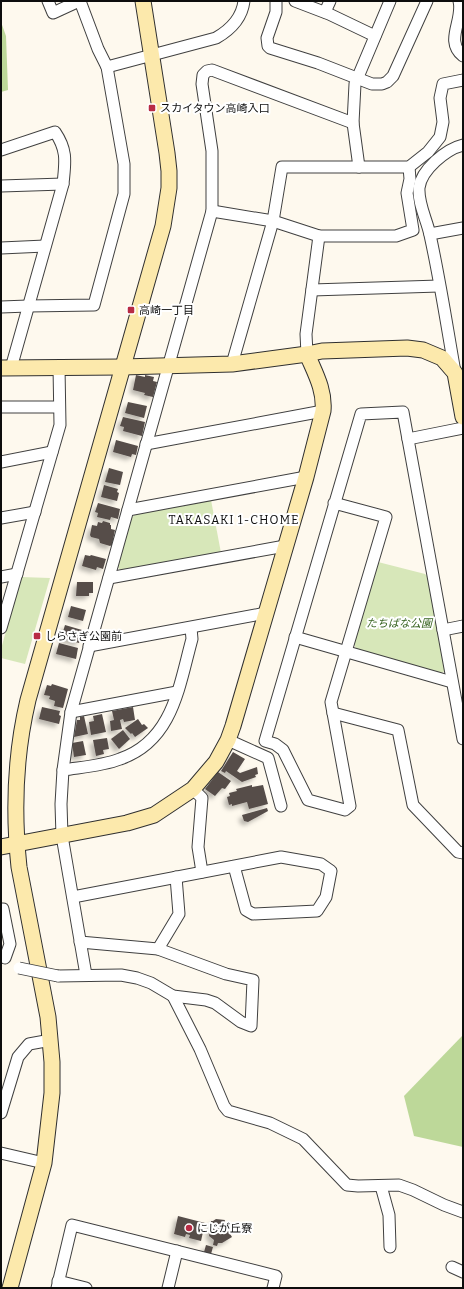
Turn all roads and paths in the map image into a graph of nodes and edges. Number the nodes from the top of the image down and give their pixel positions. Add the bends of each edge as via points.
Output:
1 (48, 1) edge
2 (80, 1) edge
3 (143, 1) edge
4 (244, 1) edge
5 (276, 1) edge
6 (295, 1) edge
7 (330, 1) edge
8 (390, 1) edge
9 (427, 1) edge
10 (459, 1) edge
11 (325, 12) junction
12 (375, 36) junction
13 (152, 55) junction
14 (463, 56) edge
15 (107, 67) junction
16 (356, 78) junction
17 (463, 80) edge
18 (353, 123) junction
19 (463, 146) edge
20 (1, 150) edge
21 (359, 167) junction
22 (409, 167) junction
23 (63, 184) junction
24 (1, 186) edge
25 (212, 211) junction
26 (273, 221) junction
27 (463, 228) edge
28 (430, 234) junction
29 (319, 236) junction
30 (45, 246) junction
31 (1, 248) edge
32 (439, 286) junction
33 (312, 290) junction
34 (28, 306) junction
35 (1, 307) edge
36 (307, 354) junction
37 (232, 364) junction
38 (168, 366) junction
39 (59, 367) junction
40 (122, 367) junction
41 (6, 368) edge
42 (455, 373) junction
43 (1, 406) edge
44 (59, 407) junction
45 (323, 411) junction
46 (463, 417) edge
47 (463, 428) edge
48 (408, 439) junction
49 (146, 444) junction
50 (52, 452) junction
51 (1, 462) edge
52 (306, 477) junction
53 (334, 503) junction
54 (128, 510) junction
55 (35, 512) junction
56 (1, 518) edge
57 (285, 546) junction
58 (17, 574) junction
59 (1, 577) edge
60 (109, 578) junction
61 (266, 613) junction
62 (463, 626) edge
63 (1, 628) edge
64 (191, 628) junction
65 (443, 630) junction
66 (295, 637) junction
67 (89, 646) junction
68 (346, 652) junction
69 (452, 682) junction
70 (177, 692) junction
71 (71, 712) junction
72 (333, 713) junction
73 (228, 740) junction
74 (463, 740) edge
75 (63, 770) junction
76 (193, 789) junction
77 (281, 806) dead end
78 (62, 836) junction
79 (17, 844) junction
80 (1, 848) edge
81 (463, 853) edge
82 (234, 866) junction
83 (202, 872) junction
84 (176, 877) junction
85 (73, 897) junction
86 (1, 909) edge
87 (80, 942) junction
88 (158, 949) junction
89 (3, 956) edge
90 (86, 975) junction
91 (173, 996) junction
92 (51, 1040) junction
93 (1, 1113) edge
94 (1, 1153) edge
95 (44, 1163) junction
96 (381, 1186) junction
97 (463, 1212) edge
98 (390, 1247) dead end
99 (177, 1252) junction
100 (452, 1268) dead end
101 (463, 1272) edge
102 (58, 1284) edge
103 (10, 1288) edge
104 (86, 1288) edge
105 (168, 1288) edge
106 (273, 1288) edge

1 - 2 street via 53,14
2 - 15 street
3 - 13 street
4 - 13 street via 237,20 223,34 205,42
5 - 16 street via 276,12 267,38 270,48
6 - 11 street
7 - 11 street
8 - 12 street
9 - 16 street via 390,79 376,85
10 - 14 street via 463,13 455,42 457,50
11 - 12 street
12 - 16 street
13 - 15 street
13 - 40 street via 167,153 169,188 163,226
15 - 34 street via 124,164 124,194 94,305
16 - 18 street
17 - 22 street via 443,84 440,98 443,122 440,138 428,152
18 - 21 street
18 - 25 street via 212,70 206,71 202,84 212,151
19 - 28 street via 458,146 445,154 423,177 419,197
20 - 23 street via 55,132 64,149
21 - 22 street
21 - 26 street via 282,167
22 - 29 street via 407,193 413,230 396,236
23 - 24 street
23 - 30 street
25 - 26 street
25 - 38 street
26 - 29 street
26 - 37 street
27 - 28 street
28 - 32 street
29 - 33 street
30 - 31 street
30 - 34 street
32 - 33 street
32 - 42 street
33 - 36 street via 306,334
34 - 35 street
34 - 41 street
36 - 37 street
36 - 42 street via 322,351 407,348 423,350 442,358
36 - 45 street via 321,385
37 - 38 street
38 - 40 street
38 - 49 street
39 - 40 street
39 - 41 street
39 - 44 street
40 - 79 street via 23,723 15,806
42 - 46 street
43 - 44 street
44 - 50 street via 60,425
45 - 49 street
45 - 52 street
47 - 48 street
48 - 53 street via 403,412 361,414
48 - 65 street
49 - 54 street
50 - 51 street
50 - 55 street
52 - 54 street
52 - 57 street
53 - 66 street
53 - 68 street via 386,517
54 - 60 street
55 - 56 street
55 - 58 street
57 - 60 street
57 - 61 street
58 - 59 street
58 - 63 street
60 - 67 street
61 - 64 street
61 - 73 street
62 - 65 street
64 - 67 street
64 - 70 street via 192,639
65 - 69 street
66 - 68 street
66 - 72 street via 265,741 283,750 308,800 345,810 350,806
67 - 71 street
68 - 69 street
68 - 72 street via 331,702
69 - 74 street
70 - 71 street
70 - 75 street via 159,732 136,752 108,763
71 - 75 street
72 - 81 street via 398,730 413,805 458,852
73 - 76 street via 216,762
73 - 77 street via 268,758
75 - 78 street via 60,804
76 - 78 street via 163,810 143,819
76 - 83 street via 202,798 198,847
78 - 79 street
78 - 85 street
79 - 80 street
79 - 92 street
82 - 82 street via 281,857 321,864 331,870 326,897 316,911 253,914 246,910
82 - 83 street
83 - 84 street
84 - 85 street
84 - 88 street via 179,914
85 - 87 street
86 - 89 street via 10,944
87 - 88 street
87 - 90 street
88 - 91 street via 226,974 253,980 251,1026 206,1000
89 - 90 street, bridge via 19,968 58,976
90 - 91 street via 121,975 137,978
91 - 96 street via 228,1111 270,1123 303,1139 347,1185
92 - 93 street via 29,1044 18,1057
92 - 95 street via 52,1094
94 - 95 street
95 - 103 street
96 - 97 street via 399,1185
96 - 98 street via 389,1215
99 - 102 street via 72,1225
99 - 105 street
99 - 106 street via 276,1276
100 - 101 street
102 - 104 street

